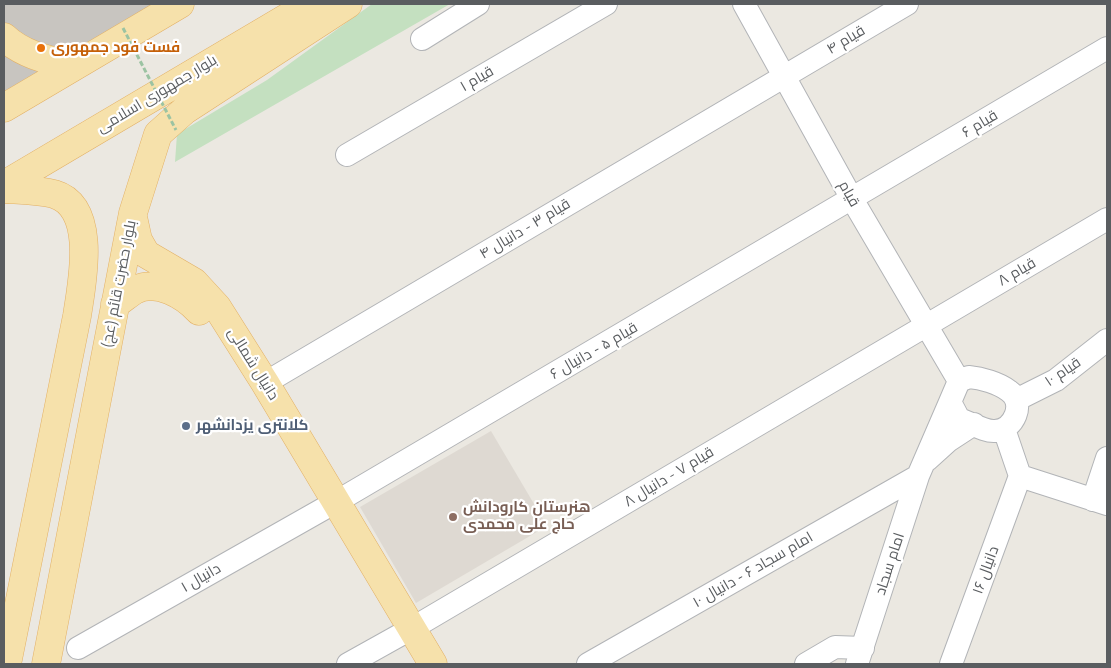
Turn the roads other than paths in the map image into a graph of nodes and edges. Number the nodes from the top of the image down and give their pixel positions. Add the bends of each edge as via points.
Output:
1 (180, 4) edge
2 (310, 4) edge
3 (348, 4) edge
4 (478, 4) edge
5 (606, 4) edge
6 (744, 4) edge
7 (907, 4) edge
8 (4, 37) edge
9 (422, 39) dead end
10 (1107, 48) edge
11 (73, 66) junction
12 (785, 76) junction
13 (4, 108) edge
14 (348, 155) dead end
15 (4, 187) edge
16 (852, 199) junction
17 (133, 213) junction
18 (1107, 219) edge
19 (116, 304) junction
20 (926, 325) junction
21 (222, 328) junction
22 (1107, 340) edge
23 (959, 381) junction
24 (265, 383) junction
25 (1016, 400) junction
26 (950, 402) junction
27 (974, 424) junction
28 (1004, 429) junction
29 (1107, 458) edge
30 (920, 470) junction
31 (1020, 476) junction
32 (1100, 502) edge
33 (330, 505) junction
34 (406, 632) junction
35 (78, 648) dead end
36 (860, 656) edge
37 (7, 664) edge
38 (46, 664) edge
39 (348, 664) edge
40 (417, 664) edge
41 (433, 664) edge
42 (588, 664) edge
43 (806, 664) edge
44 (951, 664) edge

1 - 11 main road
2 - 15 main road, بلوار جمهوری اسلامی
3 - 17 main road, بلوار حضرت قائم (عج) via 184,110 158,134
4 - 9 street
5 - 14 street, قیام ۱
6 - 12 street, قیام
7 - 12 street, قیام ۴
8 - 11 main road via 14,47 37,57
10 - 16 street, قیام ۶
11 - 13 main road
12 - 16 street, قیام
12 - 24 street, قیام ۳ - دانیال ۴
15 - 37 main road via 54,194 73,206 86,260
16 - 20 street, قیام
16 - 33 street, قیام ۵ - دانیال ۶
17 - 19 main road, بلوار حضرت قائم (عج)
17 - 21 main road, دانیال شمالی via 138,240 146,254 194,282 217,307
18 - 20 street, قیام ۸
19 - 21 main road, دانیال شمالی via 136,290 152,286 173,291
19 - 38 main road, بلوار حضرت قائم (عج)
20 - 23 street, قیام
20 - 34 street, قیام ۷ - دانیال ۸
21 - 24 main road, دانیال شمالی
21 - 33 main road, دانیال شمالی via 240,363
22 - 25 street, قیام ۱۰ via 1056,380
23 - 25 street via 978,378 1010,391
23 - 26 street
24 - 33 main road, دانیال شمالی
25 - 28 street via 1017,412 1011,424
26 - 27 street via 958,419
26 - 30 street, امام سجاد
27 - 28 street via 993,432
27 - 30 street, امام سجاد ۶ - دانیال ۱۰ via 948,441
28 - 31 street
29 - 32 street
30 - 36 street, امام سجاد
30 - 42 street, امام سجاد ۶ - دانیال ۱۰
31 - 32 street
31 - 44 street, دانیال ۱۶
33 - 34 main road, دانیال شمالی
33 - 35 street, دانیال ۱
34 - 39 street, قیام ۷ - دانیال ۸
34 - 40 main road, دانیال شمالی
34 - 41 main road, دانیال شمالی
36 - 43 street via 836,647

